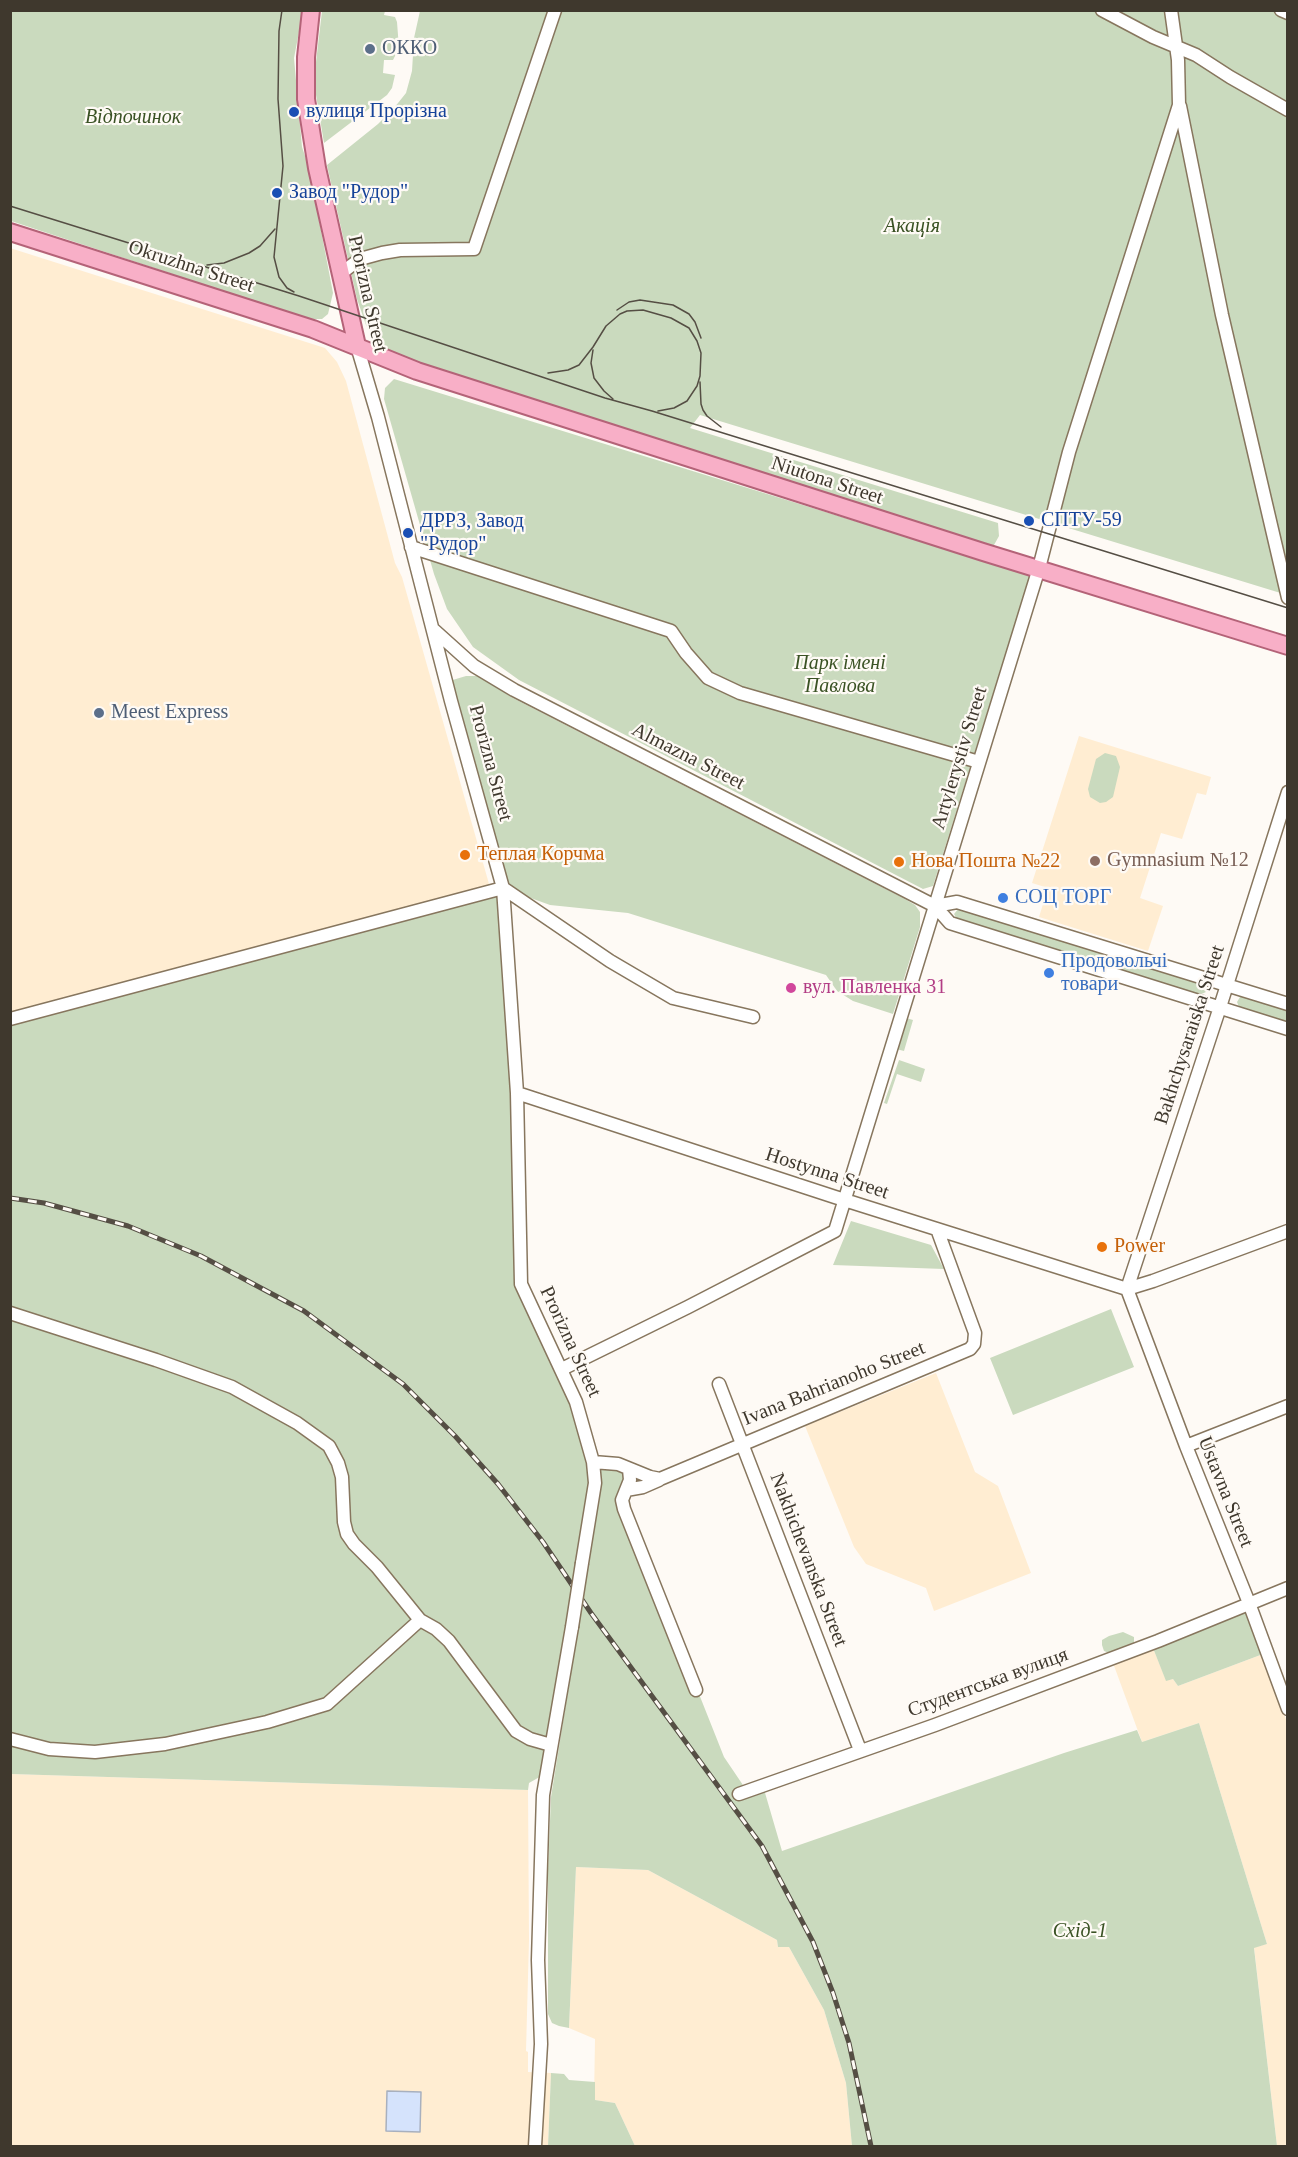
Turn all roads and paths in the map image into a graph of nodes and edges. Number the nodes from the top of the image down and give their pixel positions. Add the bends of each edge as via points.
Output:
1 (311, 10) edge
2 (555, 10) edge
3 (1102, 10) edge
4 (1171, 10) edge
5 (1281, 10) edge
6 (1287, 13) edge
7 (1177, 46) junction
8 (1179, 105) junction
9 (1287, 110) edge
10 (10, 232) edge
11 (340, 274) junction
12 (357, 346) junction
13 (411, 547) junction
14 (1039, 568) junction
15 (1287, 598) edge
16 (433, 630) junction
17 (1287, 646) edge
18 (979, 762) junction
19 (1287, 792) edge
20 (502, 888) junction
21 (935, 906) junction
22 (1227, 985) junction
23 (1287, 1004) edge
24 (1220, 1007) junction
25 (753, 1017) dead end
26 (10, 1018) edge
27 (1287, 1029) edge
28 (517, 1093) junction
29 (844, 1200) junction
30 (937, 1229) junction
31 (1287, 1231) edge
32 (1127, 1289) junction
33 (10, 1313) edge
34 (562, 1369) junction
35 (719, 1383) dead end
36 (1287, 1406) edge
37 (743, 1443) junction
38 (1186, 1446) junction
39 (593, 1462) junction
40 (629, 1469) junction
41 (660, 1479) junction
42 (626, 1490) junction
43 (1287, 1588) edge
44 (1249, 1603) junction
45 (420, 1620) junction
46 (696, 1690) dead end
47 (1287, 1710) edge
48 (10, 1739) edge
49 (551, 1745) junction
50 (860, 1750) junction
51 (739, 1794) dead end
52 (535, 2146) edge

1 - 11 main road, Prorizna Street via 306,99
2 - 11 street via 474,249 382,253 360,260
3 - 7 street
4 - 7 street
5 - 6 street
7 - 8 street
7 - 9 street
8 - 14 street, Artylerystiv Street via 1069,452
8 - 15 street
10 - 12 main road, Okruzhna Street via 170,281
11 - 12 main road, Prorizna Street
12 - 13 street, Prorizna Street
12 - 14 main road, Niutona Street via 430,376
13 - 16 street, Prorizna Street
13 - 18 street via 671,631 708,678 740,693
14 - 17 main road, Niutona Street
14 - 18 street, Artylerystiv Street
16 - 20 street, Prorizna Street
16 - 21 street, Almazna Street via 474,666 514,690
18 - 21 street, Artylerystiv Street
19 - 22 street, Bakhchysaraiska Street
20 - 25 street via 673,998
20 - 26 street
20 - 28 street, Prorizna Street
21 - 22 street via 957,902
21 - 24 street, Almazna Street via 950,923
21 - 29 street, Artylerystiv Street
22 - 23 street
22 - 24 street, Bakhchysaraiska Street
24 - 27 street, Almazna Street
24 - 32 street, Bakhchysaraiska Street
28 - 29 street, Hostynna Street
28 - 34 street, Prorizna Street via 520,1284
29 - 30 street, Hostynna Street
29 - 34 street, Artylerystiv Street via 835,1231
30 - 32 street, Hostynna Street
30 - 37 street, Ivana Bahrianoho Street via 975,1333 970,1349
31 - 32 street
32 - 38 street, Ustavna Street
33 - 45 street via 232,1387 313,1434 329,1446 338,1463 347,1534
34 - 39 street, Prorizna Street
35 - 37 street, Nakhichevanska Street
36 - 38 street
37 - 41 street, Ivana Bahrianoho Street
37 - 50 street, Nakhichevanska Street
38 - 44 street, Ustavna Street
39 - 40 street
39 - 49 street, Prorizna Street, bridge via 593,1494
40 - 41 street
40 - 42 street
41 - 42 street, Ivana Bahrianoho Street
42 - 46 street via 624,1509
43 - 44 street, Студентська вулиця
44 - 47 street, Ustavna Street
44 - 50 street, Студентська вулиця via 1158,1641
45 - 48 street via 327,1704 267,1722 165,1744 95,1752 49,1749
45 - 49 street via 448,1641 516,1731
49 - 52 street, Prorizna Street via 543,1796 540,1870 541,2044
50 - 51 street, Студентська вулиця

